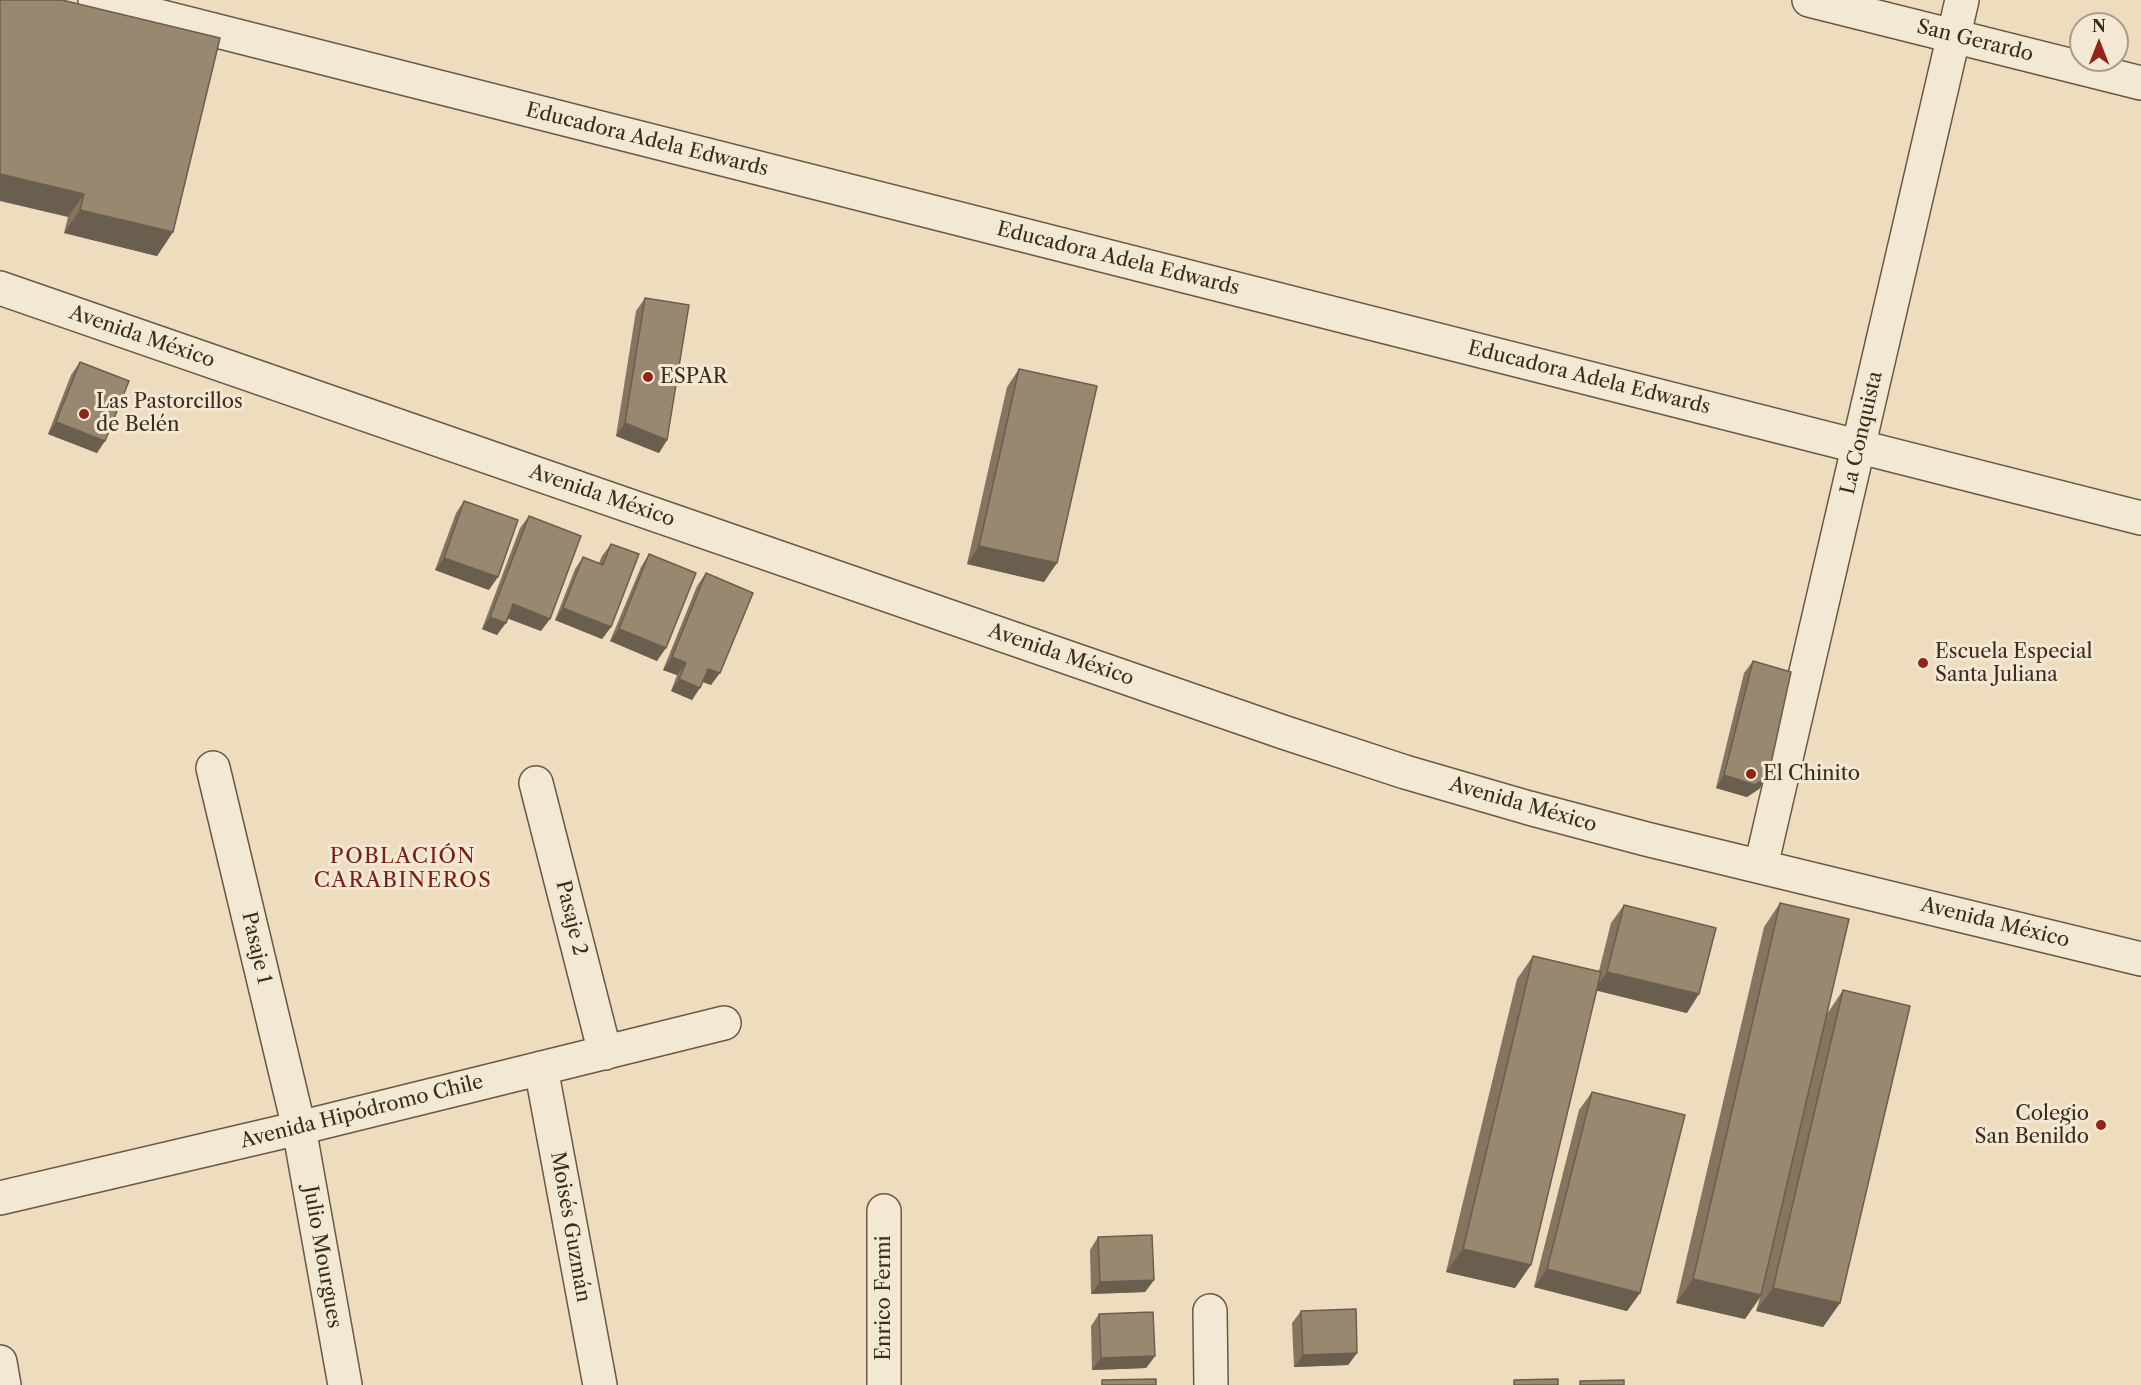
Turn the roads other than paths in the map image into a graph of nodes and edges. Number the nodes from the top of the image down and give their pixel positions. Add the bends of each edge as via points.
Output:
1 (95, 0) edge
2 (1809, 0) edge
3 (1962, 0) edge
4 (1954, 36) junction
5 (2141, 83) edge
6 (0, 288) edge
7 (1858, 446) junction
8 (2141, 518) edge
9 (213, 768) dead end
10 (536, 783) dead end
11 (1761, 866) junction
12 (2141, 959) edge
13 (724, 1023) dead end
14 (605, 1053) junction
15 (541, 1068) junction
16 (299, 1128) junction
17 (0, 1198) edge
18 (884, 1211) dead end
19 (1210, 1311) dead end
20 (0, 1362) edge
21 (4, 1385) edge
22 (345, 1385) edge
23 (600, 1385) edge
24 (884, 1385) edge
25 (1211, 1385) edge

1 - 7 street, Educadora Adela Edwards
2 - 4 street, San Gerardo
3 - 4 street, La Conquista
4 - 5 street, San Gerardo
4 - 7 street, La Conquista
6 - 11 street, Avenida México via 1283,732 1529,808
7 - 8 street, Educadora Adela Edwards
7 - 11 street, La Conquista
9 - 16 street, Pasaje 1
10 - 14 street, Pasaje 2
11 - 12 street, Avenida México
13 - 14 street, Avenida Hipódromo Chile
14 - 15 street, Avenida Hipódromo Chile
15 - 16 street, Avenida Hipódromo Chile
15 - 23 street, Moisés Guzmán
16 - 17 street, Avenida Hipódromo Chile
16 - 22 street, Julio Mourgues
18 - 24 street, Enrico Fermi
19 - 25 street
20 - 21 street

